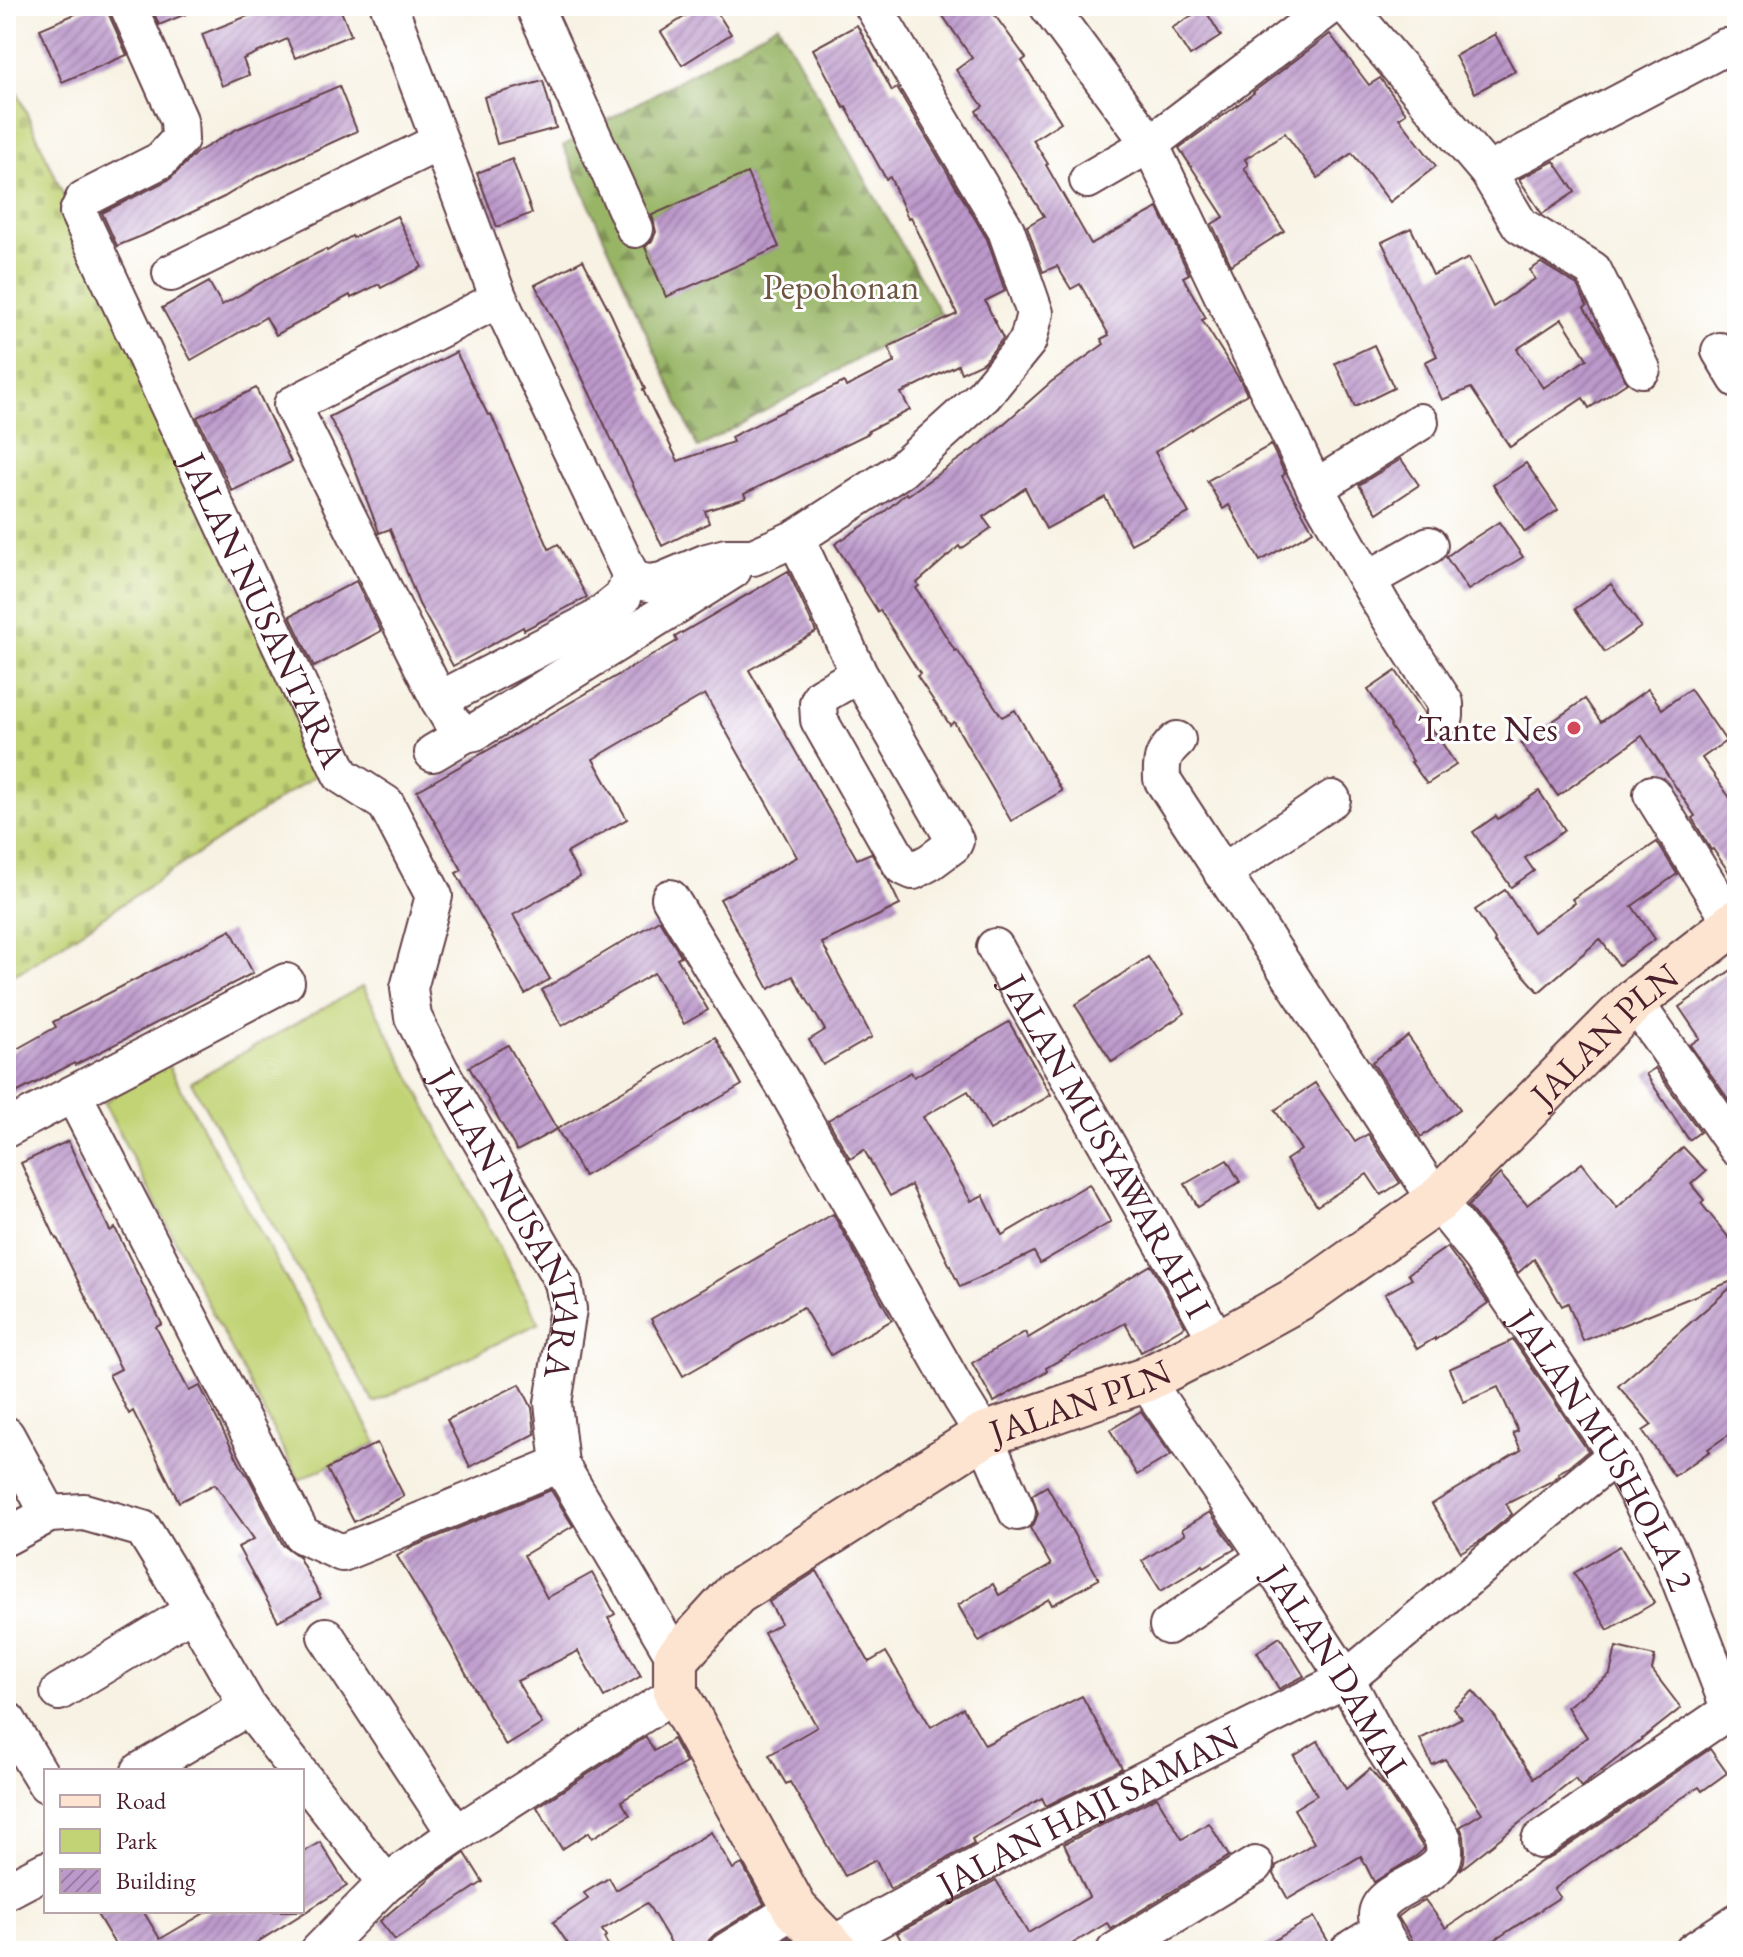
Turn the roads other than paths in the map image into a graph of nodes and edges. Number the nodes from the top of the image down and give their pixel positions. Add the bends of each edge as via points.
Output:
1 (128, 6) edge
2 (389, 6) edge
3 (534, 6) edge
4 (873, 6) edge
5 (1048, 6) edge
6 (1331, 6) edge
7 (1347, 6) edge
8 (1725, 47) dead end
9 (439, 142) junction
10 (1150, 144) junction
11 (1488, 172) junction
12 (1088, 180) dead end
13 (635, 229) dead end
14 (171, 273) dead end
15 (499, 299) junction
16 (1642, 369) dead end
17 (1420, 422) dead end
18 (1315, 488) junction
19 (796, 538) junction
20 (1429, 545) dead end
21 (753, 557) junction
22 (1367, 580) junction
23 (627, 587) junction
24 (631, 633) junction
25 (859, 674) junction
26 (439, 700) junction
27 (1445, 716) dead end
28 (465, 734) junction
29 (1177, 740) dead end
30 (433, 753) dead end
31 (1652, 794) dead end
32 (1332, 799) dead end
33 (1222, 873) junction
34 (670, 898) dead end
35 (1734, 922) edge
36 (995, 947) dead end
37 (286, 982) dead end
38 (1634, 1001) junction
39 (73, 1094) junction
40 (6, 1129) edge
41 (1737, 1148) edge
42 (1437, 1201) junction
43 (1218, 1343) junction
44 (1145, 1380) junction
45 (6, 1435) edge
46 (984, 1435) junction
47 (1616, 1455) junction
48 (560, 1464) junction
49 (1017, 1512) dead end
50 (49, 1514) junction
51 (6, 1537) edge
52 (1267, 1558) junction
53 (193, 1611) junction
54 (1168, 1626) dead end
55 (326, 1636) dead end
56 (676, 1676) junction
57 (1346, 1679) junction
58 (59, 1692) dead end
59 (248, 1707) junction
60 (1733, 1715) edge
61 (6, 1722) edge
62 (143, 1769) edge
63 (297, 1769) edge
64 (304, 1778) edge
65 (44, 1781) edge
66 (456, 1834) junction
67 (1540, 1840) dead end
68 (1255, 1865) dead end
69 (44, 1871) edge
70 (386, 1883) junction
71 (6, 1891) edge
72 (795, 1909) junction
73 (1737, 1922) edge
74 (1388, 1941) edge
75 (834, 1948) edge
76 (319, 1951) edge
77 (727, 1951) edge
78 (1115, 1951) edge
79 (1348, 1951) edge
80 (1693, 1951) edge

1 - 48 street, JALAN NUSANTARA via 179,120 180,139 161,160 84,199 78,212 341,775 386,804 434,896 409,988 413,1017 563,1282 568,1309 553,1403
2 - 9 street
3 - 13 street
4 - 19 street via 1006,230 1035,313 1028,341 984,395 901,470
5 - 10 street
6 - 10 street
7 - 11 street
8 - 11 street
9 - 14 street
9 - 15 street
10 - 12 street
10 - 18 street
11 - 16 street via 1520,225 1593,270
15 - 23 street
15 - 26 street via 292,405
17 - 18 street
18 - 22 street
19 - 21 street
19 - 25 street
20 - 22 street
21 - 23 street via 726,557 662,581
21 - 24 street
22 - 27 street via 1445,703
23 - 24 street
23 - 26 street via 594,620
24 - 28 street
25 - 25 street via 955,841 913,871 902,866 819,720 821,696
26 - 28 street
28 - 30 street
29 - 33 street, JALAN MUSHOLA 2 via 1165,752 1162,779
31 - 35 street
32 - 33 street
33 - 42 street, JALAN MUSHOLA 2
34 - 46 street
35 - 38 street, JALAN PLN
36 - 43 street, JALAN MUSYAWARAH I
37 - 39 street
38 - 41 street
38 - 42 street, JALAN PLN
39 - 40 street
39 - 48 street via 302,1535 342,1553
42 - 43 street, JALAN PLN via 1301,1297
42 - 47 street, JALAN MUSHOLA 2 via 1482,1257
43 - 44 street, JALAN PLN
44 - 46 street, JALAN PLN
44 - 52 street, JALAN DAMAI
45 - 50 street
46 - 49 street
46 - 56 street, JALAN PLN via 736,1593
47 - 57 street, JALAN HAJI SAMAN
47 - 60 street, JALAN MUSHOLA 2 via 1670,1554
48 - 56 street
50 - 51 street
50 - 53 street via 84,1512 143,1529
52 - 54 street
52 - 57 street, JALAN DAMAI
53 - 58 street
53 - 59 street
55 - 66 street
56 - 66 street
56 - 72 street
57 - 74 street, JALAN DAMAI via 1443,1839 1444,1856 1436,1867 1382,1901 1377,1916
57 - 75 street, JALAN HAJI SAMAN via 1044,1830
59 - 62 street
59 - 63 street
60 - 67 street
61 - 65 street
64 - 70 street
66 - 70 street
68 - 78 street
69 - 71 street
70 - 76 street
72 - 75 street
72 - 77 street
73 - 80 street
74 - 79 street

